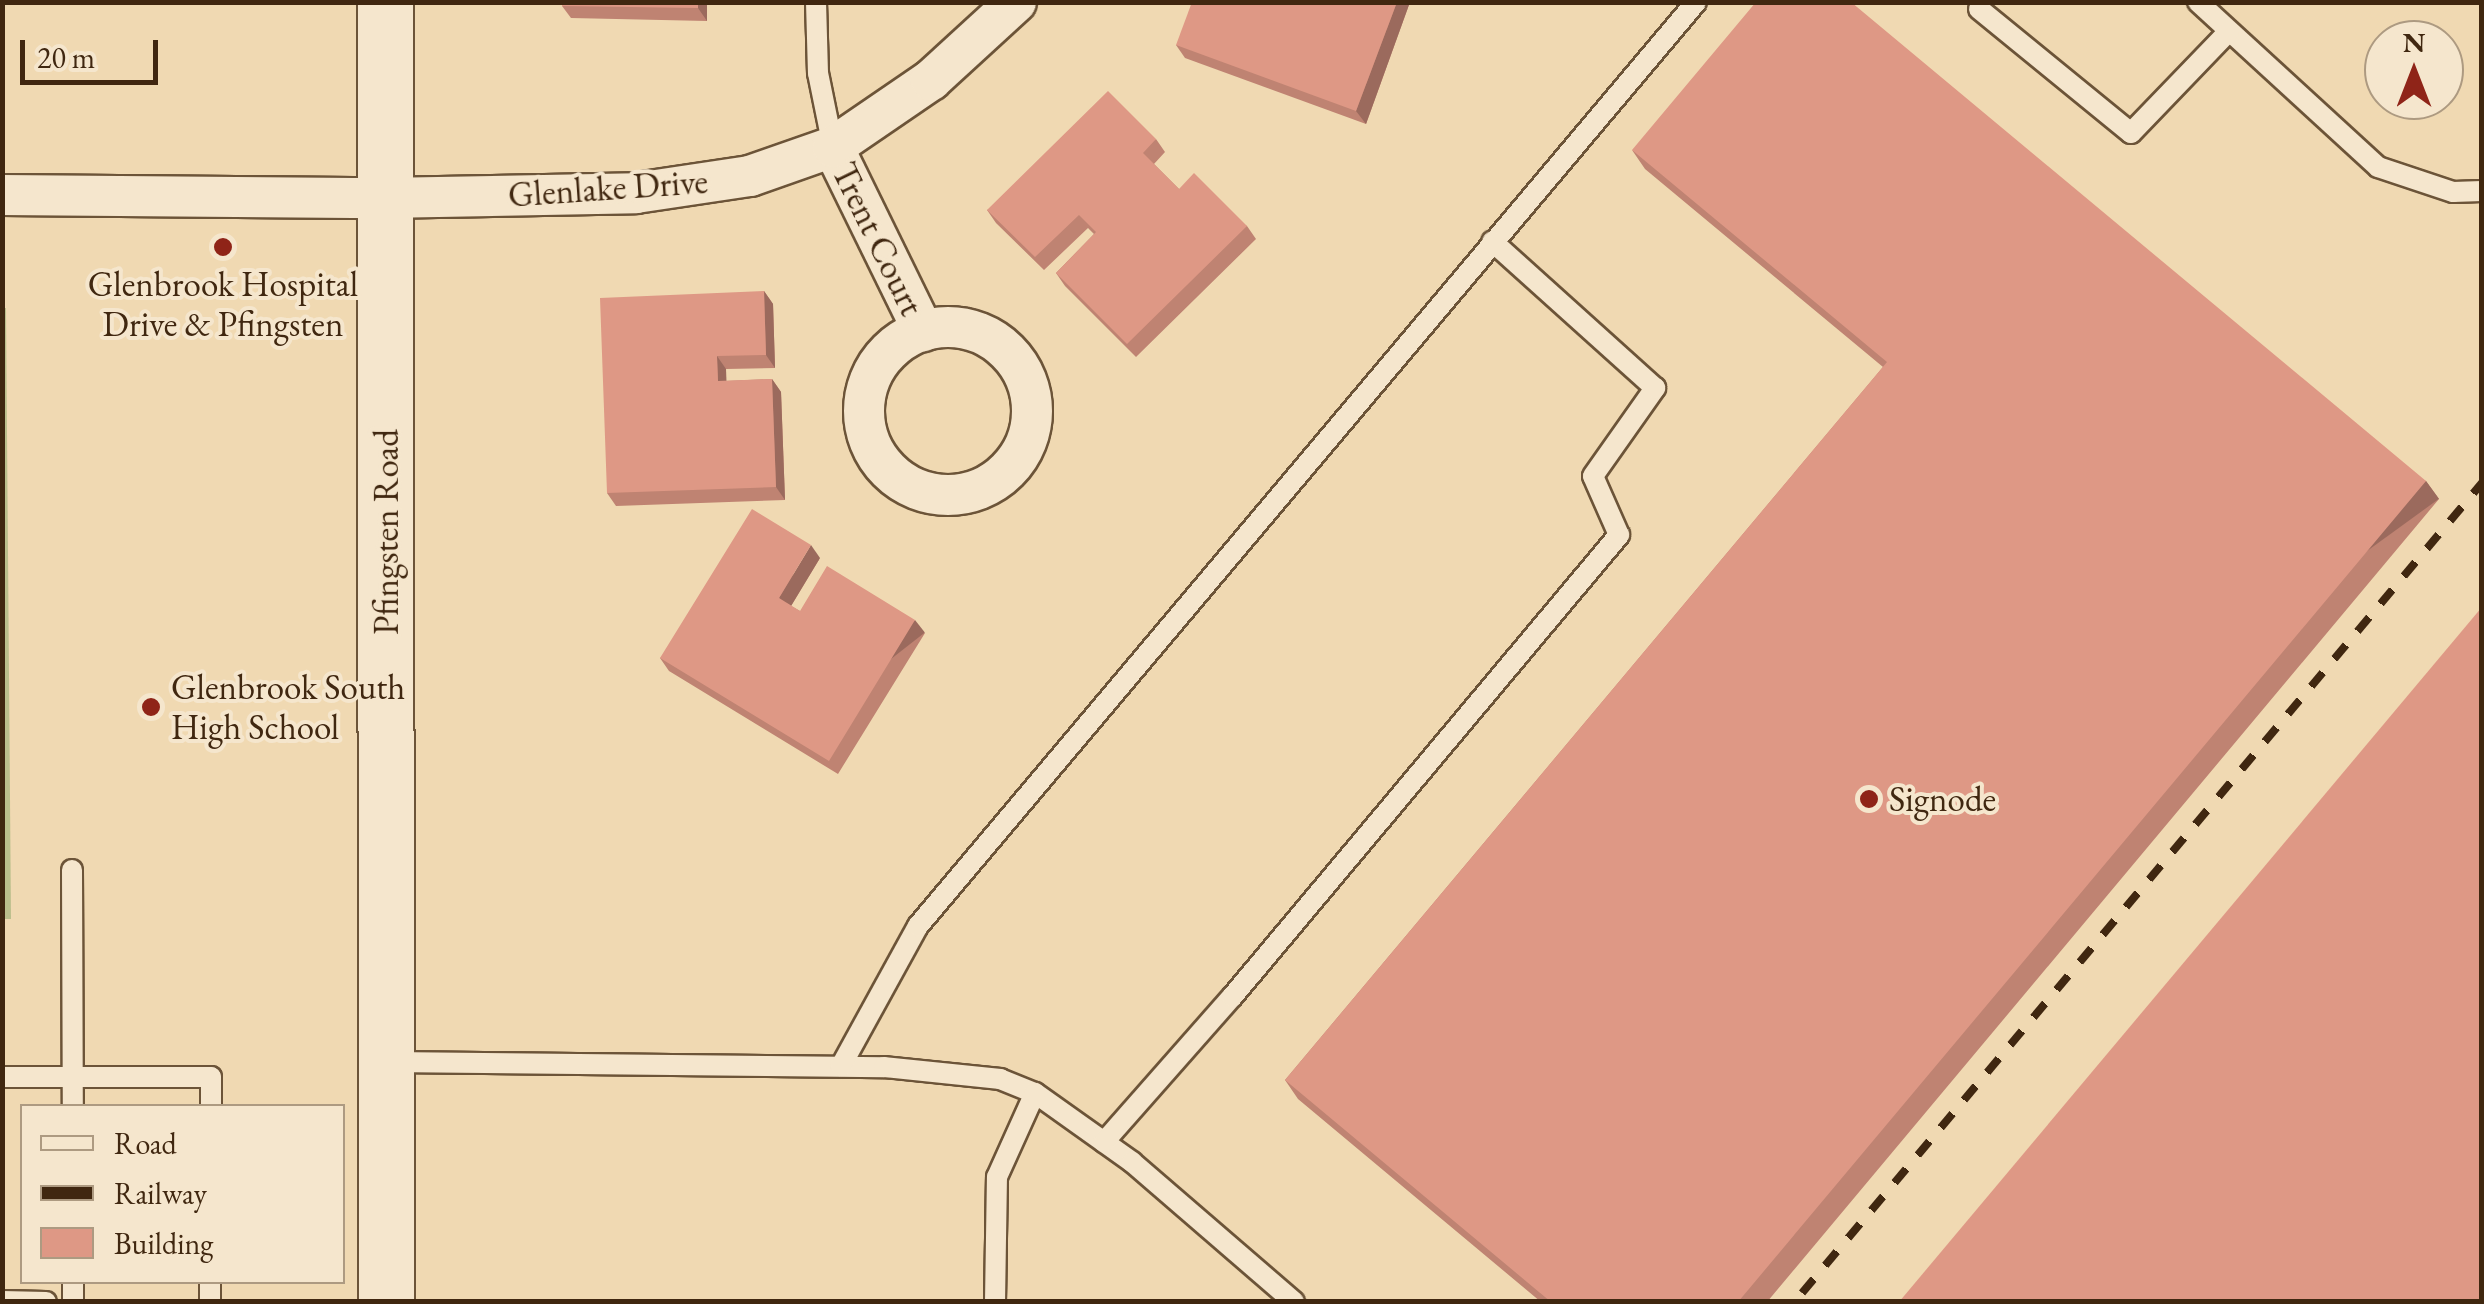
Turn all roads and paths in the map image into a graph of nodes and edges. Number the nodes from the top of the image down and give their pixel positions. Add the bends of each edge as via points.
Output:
1 (385, 2) edge
2 (816, 2) edge
3 (1016, 2) edge
4 (1696, 2) edge
5 (2198, 2) edge
6 (1979, 9) dead end
7 (2229, 31) junction
8 (833, 147) junction
9 (2482, 191) edge
10 (2, 194) edge
11 (383, 198) junction
12 (1492, 241) junction
13 (923, 330) junction
14 (72, 870) dead end
15 (388, 1062) junction
16 (841, 1066) junction
17 (2, 1077) edge
18 (73, 1077) junction
19 (1035, 1093) junction
20 (73, 1104) edge
21 (211, 1104) edge
22 (1104, 1142) junction
23 (2, 1301) edge
24 (46, 1302) edge
25 (386, 1302) edge
26 (995, 1302) edge
27 (1294, 1302) edge

1 - 11 main road, Pfingsten Road
2 - 8 lane via 818,73
3 - 8 street, Glenlake Drive via 931,80
4 - 12 lane
5 - 7 lane
6 - 7 lane via 2131,133
7 - 9 lane via 2378,166 2452,192
8 - 11 street, Glenlake Drive via 750,176 636,193
8 - 13 street, Trent Court
10 - 11 street, Glenlake Drive
11 - 15 main road, Pfingsten Road
12 - 16 lane via 918,926
12 - 22 lane via 1655,388 1594,476 1619,535
13 - 13 street, Trent Court via 880,361 863,412 867,437 898,480 922,492 978,491 1021,455 1032,428 1028,385 1005,349 980,333
14 - 18 lane
15 - 16 lane
15 - 25 main road, Pfingsten Road
16 - 19 lane via 1000,1079
17 - 18 lane
18 - 20 lane
18 - 21 lane via 211,1078
19 - 22 lane
19 - 26 lane via 997,1178
22 - 27 lane
23 - 24 lane

